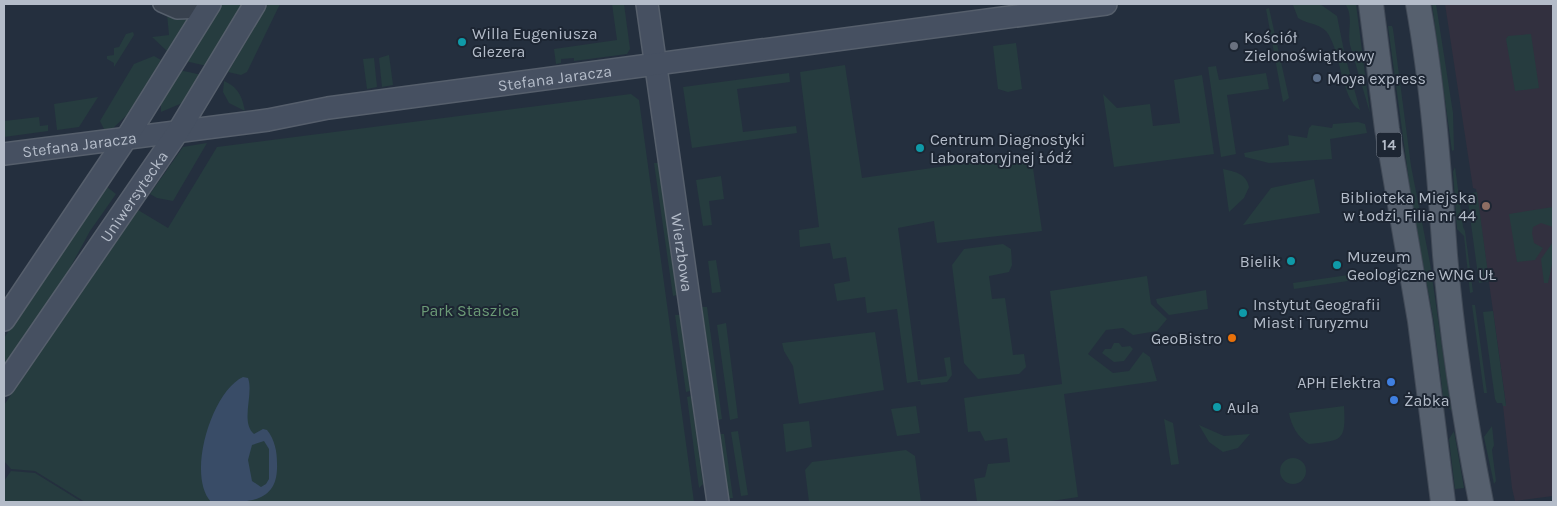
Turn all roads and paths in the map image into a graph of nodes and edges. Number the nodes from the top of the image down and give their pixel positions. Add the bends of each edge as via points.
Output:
1 (161, 4) edge
2 (255, 4) edge
3 (647, 4) edge
4 (1106, 4) edge
5 (1371, 4) edge
6 (1406, 4) edge
7 (207, 7) edge
8 (1420, 13) edge
9 (656, 65) junction
10 (179, 130) junction
11 (127, 136) junction
12 (4, 154) edge
13 (4, 320) edge
14 (4, 385) edge
15 (718, 502) edge
16 (1443, 502) edge
17 (1481, 502) edge

1 - 7 street via 177,11
2 - 10 street, Uniwersytecka
3 - 9 street, Wierzbowa
4 - 9 street, Stefana Jaracza
5 - 16 main road, 14 via 1388,137 1420,321
6 - 8 street
7 - 11 street
8 - 17 main road via 1436,133 1453,327
9 - 10 street, Stefana Jaracza
9 - 15 street, Wierzbowa
10 - 11 street, Stefana Jaracza
10 - 14 street, Uniwersytecka
11 - 12 street, Stefana Jaracza
11 - 13 street

